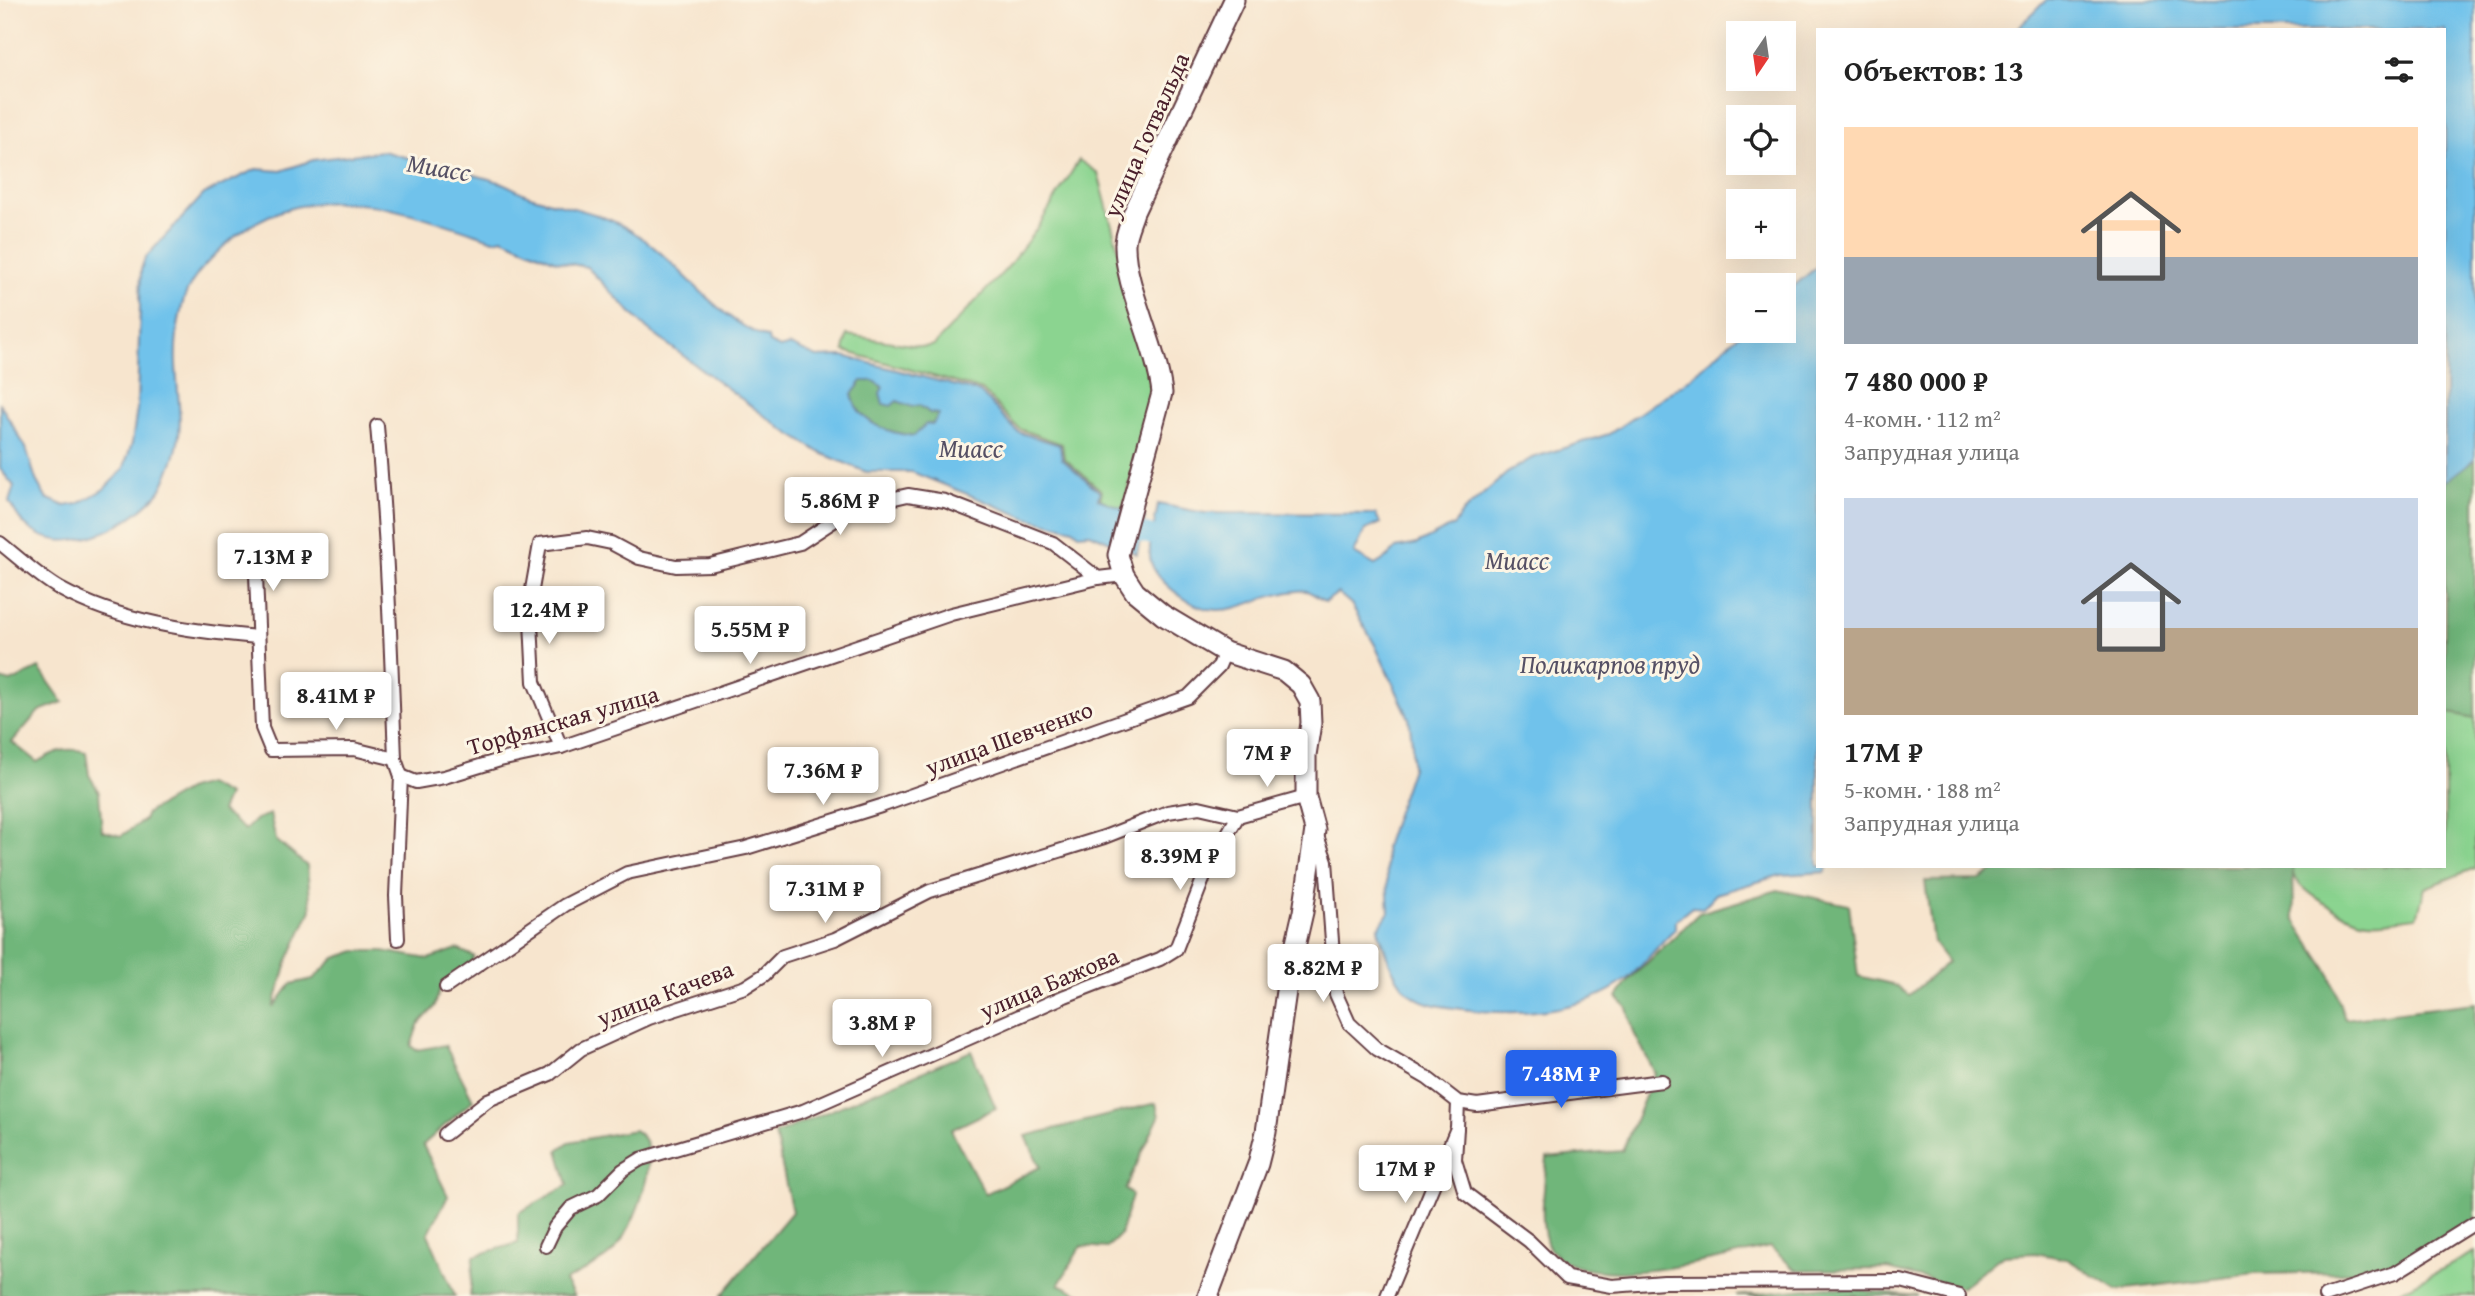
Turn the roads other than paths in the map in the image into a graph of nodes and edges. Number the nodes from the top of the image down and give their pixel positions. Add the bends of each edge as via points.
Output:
1 (1234, 0) edge
2 (377, 426) dead end
3 (0, 543) edge
4 (256, 549) dead end
5 (1124, 575) junction
6 (1098, 578) junction
7 (257, 637) junction
8 (1225, 652) junction
9 (561, 747) junction
10 (395, 760) junction
11 (401, 776) junction
12 (1306, 797) junction
13 (1238, 816) junction
14 (1315, 830) junction
15 (398, 939) dead end
16 (446, 987) dead end
17 (1662, 1081) dead end
18 (1458, 1102) junction
19 (1457, 1128) junction
20 (445, 1134) dead end
21 (2475, 1223) edge
22 (546, 1246) dead end
23 (1208, 1296) edge
24 (1387, 1296) edge
25 (1959, 1296) edge
26 (2325, 1296) edge

1 - 5 main road, улица Готвальда via 1133,212 1125,243 1162,393 1118,555
2 - 10 street via 387,539
3 - 7 street via 59,588 120,616
4 - 7 street
5 - 6 street, Торфянская улица
5 - 8 main road via 1135,592 1163,615
6 - 9 street, Торфянская улица via 951,614
6 - 9 street via 1053,543 945,501 908,495 855,507 800,544 710,565 676,566 639,558 611,542 587,538 540,544 530,601 534,682
7 - 10 street via 262,728 271,750 354,749
8 - 12 main road via 1284,671 1301,685 1310,701
8 - 16 street, улица Шевченко via 1219,666 1188,697 881,806 746,848 627,873 565,905
9 - 11 street, Торфянская улица via 444,777 416,782
10 - 11 street
11 - 15 street
12 - 13 street, улица Качева
12 - 14 main road
13 - 20 street, улица Качева via 1199,807 1168,813 930,891 835,939 783,956 745,987 649,1018 581,1049 550,1074 488,1100
13 - 22 street, улица Бажова via 1207,869 1175,949 1160,959 803,1111 641,1160 623,1170 598,1195 571,1208
14 - 18 street via 1326,861 1336,995 1349,1023 1377,1049
14 - 23 main road via 1266,1132
17 - 18 street via 1477,1105
18 - 19 street
19 - 24 street
19 - 25 street via 1455,1160 1465,1193 1529,1241 1567,1278 1612,1286 1901,1281
21 - 26 street via 2395,1273

